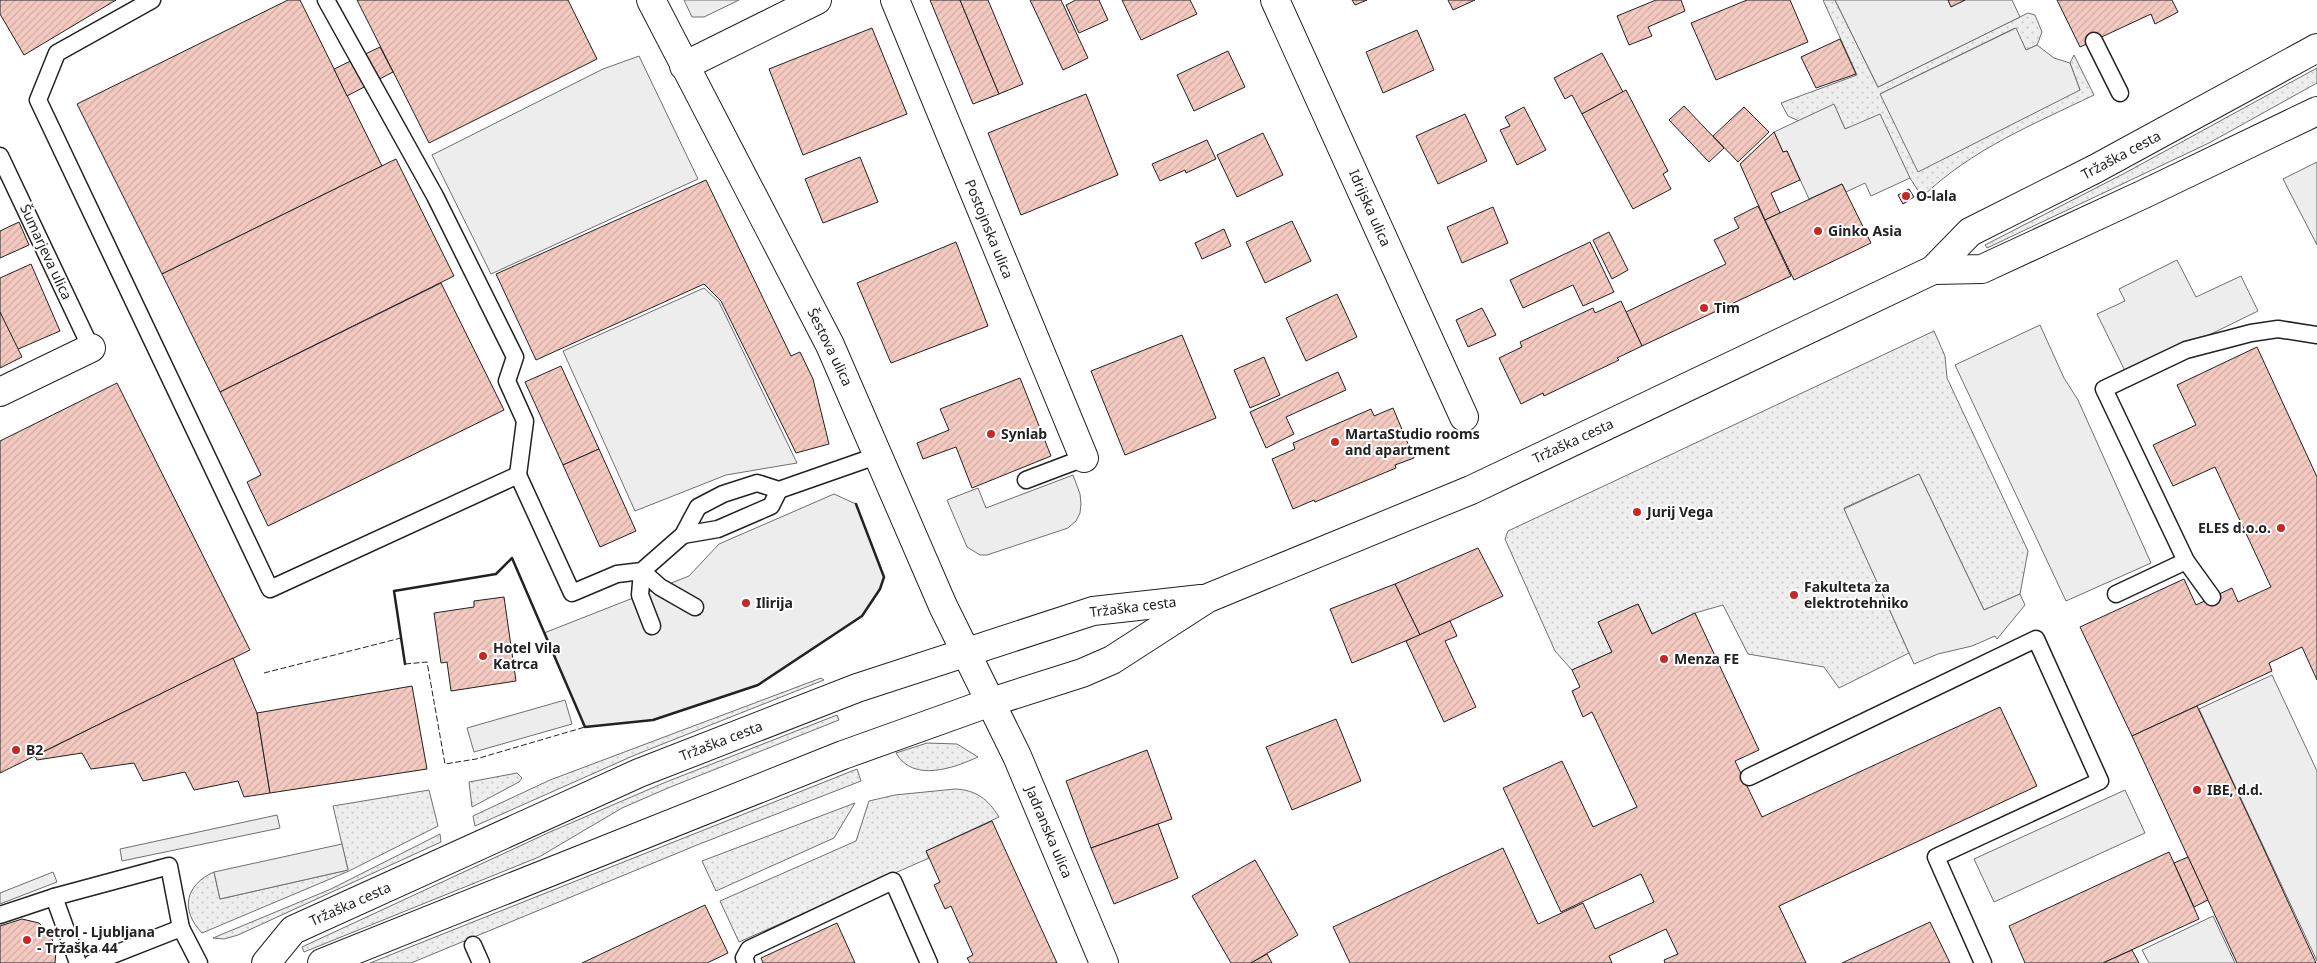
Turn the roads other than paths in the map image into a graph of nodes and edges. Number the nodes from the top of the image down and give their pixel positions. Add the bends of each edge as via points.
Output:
1 (152, 0) edge
2 (326, 0) edge
3 (651, 0) edge
4 (817, 0) edge
5 (895, 0) edge
6 (1275, 0) edge
7 (2094, 41) dead end
8 (2317, 48) edge
9 (684, 66) junction
10 (2120, 92) dead end
11 (2317, 111) edge
12 (0, 156) edge
13 (1933, 270) junction
14 (2317, 335) edge
15 (92, 348) joint
16 (0, 392) edge
17 (1464, 417) dead end
18 (879, 455) junction
19 (1084, 458) joint
20 (518, 475) junction
21 (1026, 480) dead end
22 (779, 490) junction
23 (683, 535) junction
24 (2186, 561) junction
25 (642, 571) junction
26 (2116, 594) dead end
27 (2212, 597) dead end
28 (1208, 598) junction
29 (695, 607) dead end
30 (652, 626) dead end
31 (966, 651) junction
32 (991, 702) junction
33 (1749, 777) dead end
34 (54, 897) junction
35 (0, 915) edge
36 (181, 928) junction
37 (473, 945) dead end
38 (78, 963) edge
39 (92, 963) edge
40 (199, 963) edge
41 (266, 963) edge
42 (322, 963) edge
43 (481, 963) edge
44 (746, 963) edge
45 (929, 963) edge
46 (1104, 963) edge
47 (1984, 963) edge

1 - 20 lane via 57,53 38,100 270,589
2 - 20 lane via 435,196 515,357 507,380 525,421
3 - 9 main road, Šestova ulica
4 - 9 main road
5 - 19 main road, Postojnska ulica
6 - 17 main road, Idrijska ulica
7 - 10 lane
8 - 13 main road, Tržaška cesta via 2095,169 1970,232
9 - 18 main road, Šestova ulica via 830,345
11 - 13 main road, Tržaška cesta via 1982,268
12 - 15 lane, Šumarjeva ulica
13 - 28 main road, Tržaška cesta via 1471,490
14 - 24 lane via 2278,329 2251,332 2186,350 2104,389
15 - 16 main road
18 - 22 lane
18 - 31 main road, Šestova ulica via 943,606
19 - 21 lane
20 - 25 lane via 572,593 617,574
22 - 23 lane via 771,506 718,529
22 - 23 lane via 757,483 722,494 698,507
23 - 25 lane
24 - 26 lane
24 - 27 lane
25 - 29 lane via 660,587
25 - 30 lane via 640,595
28 - 31 main road, Tržaška cesta via 1093,610
28 - 32 main road, Tržaška cesta via 1112,660
31 - 32 main road, Šestova ulica
31 - 41 main road, Tržaška cesta via 857,688 639,773 293,930
32 - 42 main road, Tržaška cesta via 844,755
32 - 46 main road, Jadranska ulica
33 - 47 lane via 2036,639 2100,781 1936,856
34 - 35 lane
34 - 36 lane via 169,866
34 - 38 lane
36 - 39 lane
36 - 40 lane
37 - 43 lane
44 - 45 lane via 744,958 748,949 893,881

